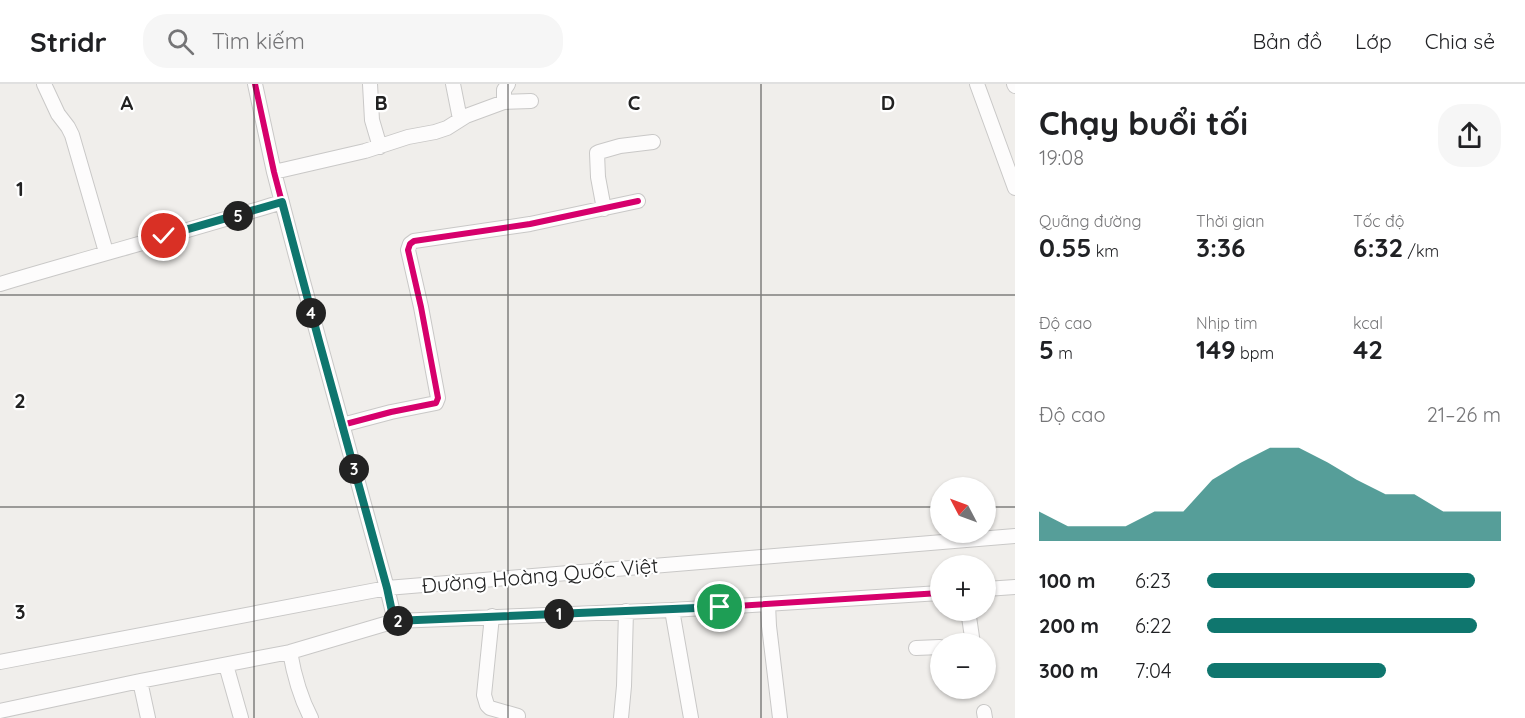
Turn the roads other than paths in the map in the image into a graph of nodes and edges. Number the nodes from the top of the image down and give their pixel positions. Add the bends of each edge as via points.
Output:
1 (44, 84) edge
2 (255, 84) edge
3 (370, 84) edge
4 (453, 84) edge
5 (508, 84) edge
6 (977, 84) edge
7 (531, 101) dead end
8 (504, 102) junction
9 (460, 119) junction
10 (653, 142) dead end
11 (380, 147) junction
12 (274, 172) junction
13 (1015, 188) edge
14 (638, 201) dead end
15 (282, 202) junction
16 (603, 209) junction
17 (106, 252) junction
18 (0, 284) edge
19 (342, 425) junction
20 (1015, 536) edge
21 (1015, 587) edge
22 (996, 588) edge
23 (388, 592) junction
24 (930, 593) edge
25 (768, 604) junction
26 (672, 610) junction
27 (626, 611) junction
28 (492, 616) junction
29 (394, 617) junction
30 (930, 647) edge
31 (916, 648) dead end
32 (290, 652) junction
33 (0, 662) edge
34 (226, 664) junction
35 (140, 681) junction
36 (0, 711) edge
37 (518, 716) dead end
38 (148, 718) edge
39 (241, 718) edge
40 (311, 718) edge
41 (621, 718) edge
42 (691, 718) edge
43 (780, 718) edge

1 - 17 street via 72,135
2 - 12 street
3 - 11 street via 372,120
4 - 9 street
5 - 8 street
6 - 13 street
7 - 8 street
8 - 9 street
9 - 11 street via 447,128
10 - 16 street via 597,153
11 - 12 street
12 - 15 street
14 - 16 street
15 - 17 street
15 - 19 street
16 - 19 street via 410,244 408,250 438,401
17 - 18 street
19 - 23 street
20 - 23 street, Đường Hoàng Quốc Việt
21 - 22 street
23 - 29 street
23 - 33 street, Đường Hoàng Quốc Việt
24 - 25 street
25 - 26 street
25 - 43 street
26 - 27 street
26 - 42 street
27 - 28 street
27 - 41 street
28 - 29 street
28 - 37 street via 485,700 490,708
29 - 32 street
30 - 31 street
32 - 34 street
32 - 40 street
34 - 35 street
34 - 39 street
35 - 36 street
35 - 38 street

